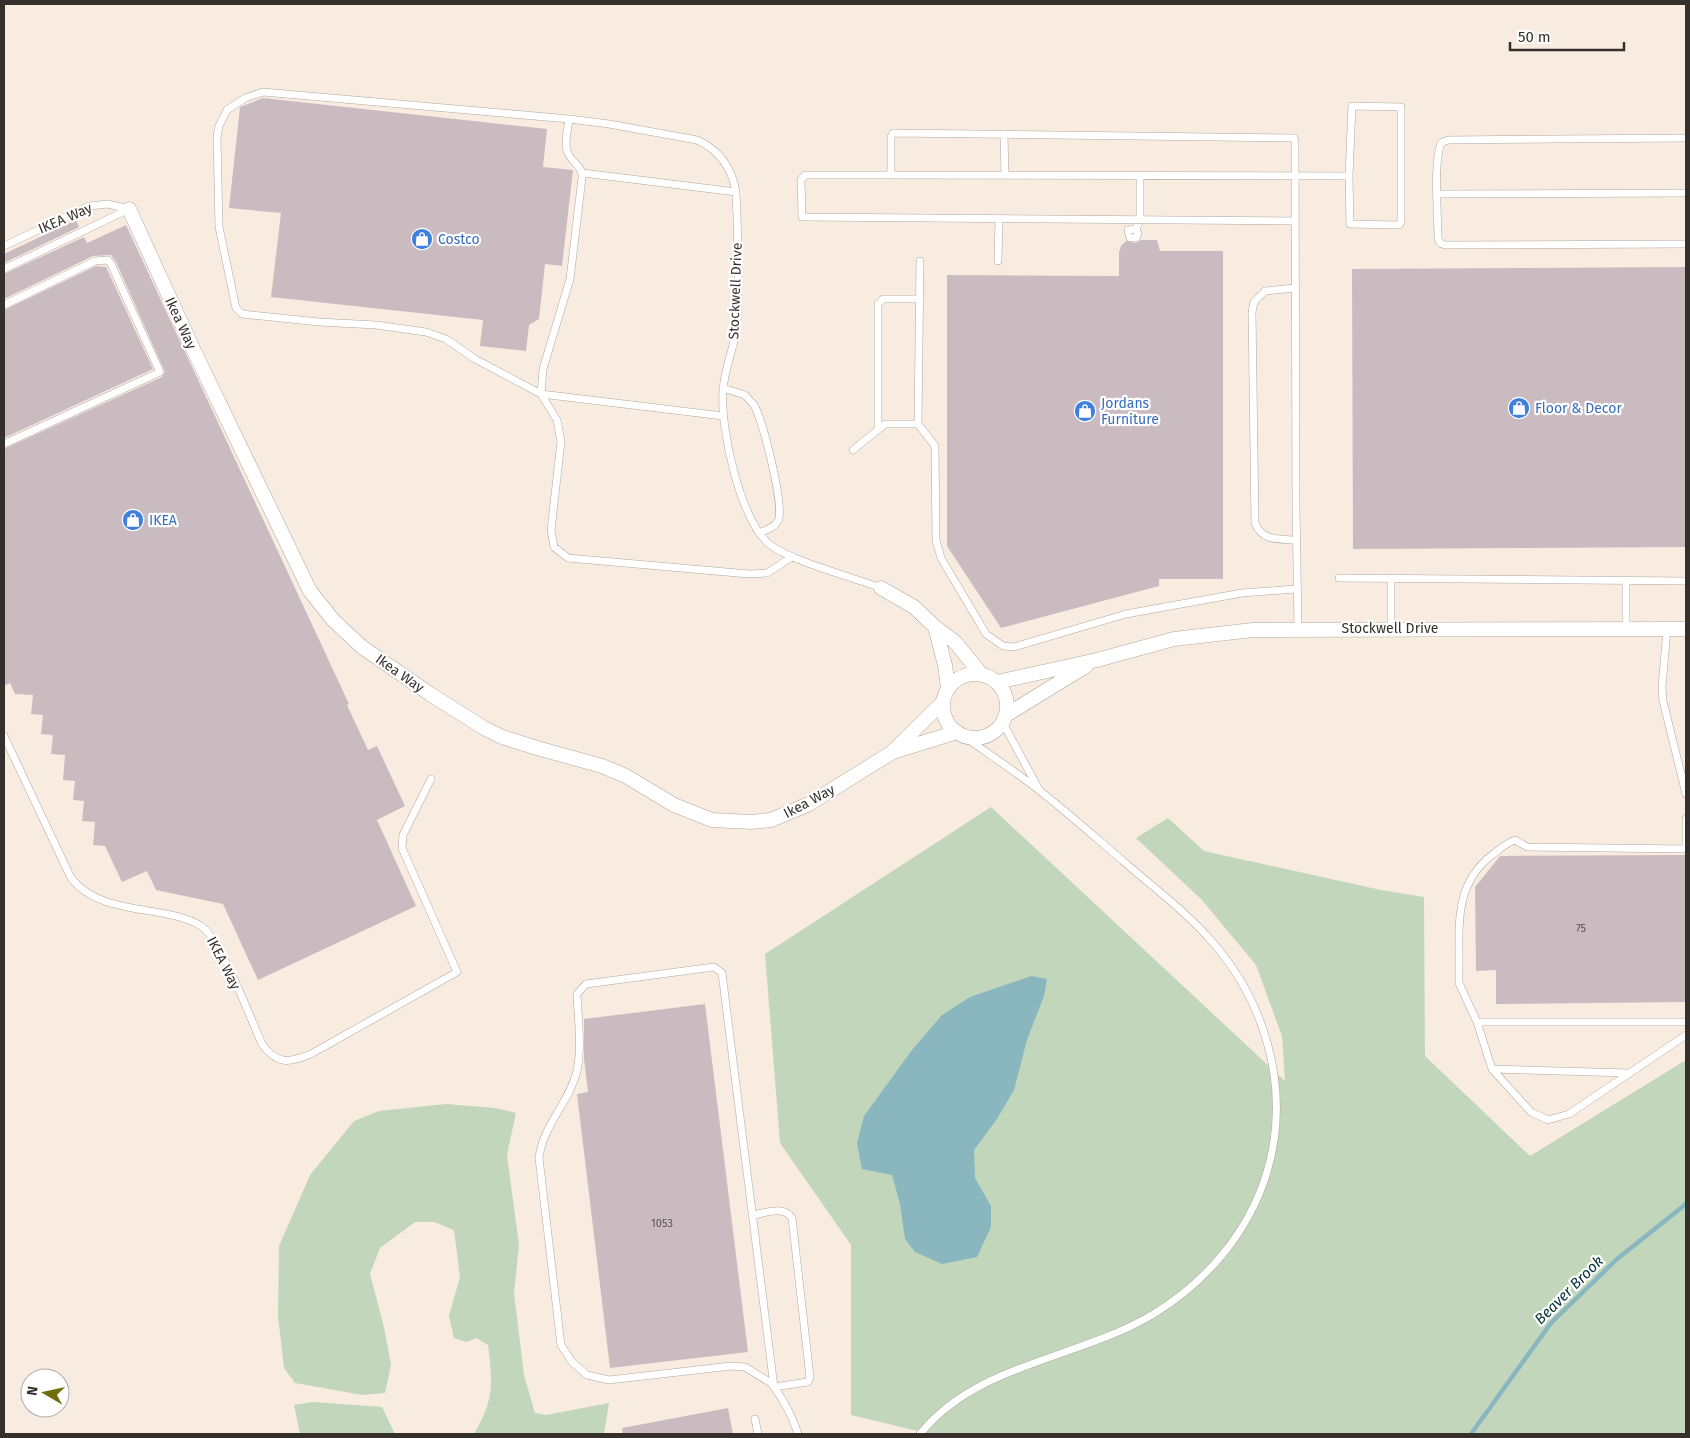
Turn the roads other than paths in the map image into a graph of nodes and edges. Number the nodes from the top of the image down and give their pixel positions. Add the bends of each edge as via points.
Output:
1 (569, 119) junction
2 (1004, 134) junction
3 (1686, 138) edge
4 (582, 173) junction
5 (891, 175) junction
6 (1005, 175) junction
7 (1140, 176) junction
8 (1295, 176) junction
9 (1349, 176) junction
10 (736, 192) junction
11 (1686, 193) edge
12 (1438, 194) junction
13 (129, 209) junction
14 (999, 219) junction
15 (1140, 220) junction
16 (1295, 220) junction
17 (1129, 237) dead end
18 (1686, 244) edge
19 (4, 246) edge
20 (920, 261) dead end
21 (998, 262) dead end
22 (4, 269) edge
23 (1295, 288) junction
24 (919, 298) junction
25 (4, 305) edge
26 (723, 388) junction
27 (541, 394) junction
28 (723, 416) junction
29 (918, 424) junction
30 (878, 428) junction
31 (4, 444) edge
32 (853, 450) dead end
33 (759, 533) junction
34 (1295, 540) junction
35 (792, 557) junction
36 (1339, 578) dead end
37 (1391, 578) junction
38 (1626, 581) junction
39 (1685, 581) dead end
40 (881, 588) joint
41 (1295, 589) junction
42 (934, 627) junction
43 (1298, 628) junction
44 (1391, 628) junction
45 (1686, 628) edge
46 (1626, 629) junction
47 (1667, 629) junction
48 (1097, 660) junction
49 (981, 674) junction
50 (997, 682) junction
51 (948, 688) junction
52 (943, 702) junction
53 (1004, 719) junction
54 (961, 735) junction
55 (4, 736) edge
56 (891, 753) junction
57 (431, 779) dead end
58 (1040, 791) junction
59 (1686, 794) edge
60 (1686, 819) edge
61 (1686, 849) edge
62 (1477, 1022) junction
63 (1686, 1022) edge
64 (1686, 1035) edge
65 (1492, 1069) junction
66 (1630, 1073) junction
67 (753, 1215) junction
68 (774, 1387) junction
69 (755, 1419) dead end
70 (758, 1434) edge
71 (798, 1434) edge
72 (920, 1434) edge

1 - 4 lane via 567,152
1 - 10 lane, Stockwell Drive via 682,136 703,143 715,152 731,174
1 - 27 lane, Stockwell Drive via 263,92 245,98 227,110 217,137 219,227 238,311 242,314 426,332 446,339 475,359
2 - 5 lane via 891,134
2 - 6 lane
2 - 8 lane via 1294,138
3 - 12 lane via 1448,140 1441,143 1438,151
4 - 10 lane
4 - 27 lane via 570,279 544,363
5 - 6 lane
5 - 14 lane via 804,175 801,180 802,217
6 - 7 lane
7 - 8 lane
7 - 15 lane
8 - 9 lane
8 - 16 lane
9 - 9 lane via 1352,106 1401,107 1399,225 1350,224
10 - 26 lane, Stockwell Drive via 736,326
11 - 12 lane
12 - 18 lane via 1438,238 1445,245
13 - 19 lane, IKEA Way via 108,204 89,206
13 - 22 lane
13 - 56 street, Ikea Way via 191,354 302,578 322,607 345,631 383,662 484,728 510,740 602,766 694,815 732,822 771,820 796,811
14 - 15 lane
14 - 21 lane
15 - 16 lane
15 - 17 lane via 1137,237
16 - 23 lane
20 - 24 lane
23 - 34 lane
23 - 34 lane via 1265,291 1254,302 1252,312 1255,522 1266,537
24 - 29 lane
24 - 30 lane via 883,299 878,304
25 - 31 lane via 94,261 108,260 160,372
26 - 28 lane, Stockwell Drive
26 - 33 lane via 745,395 754,405 779,496 779,520 775,526
27 - 28 lane
27 - 35 lane via 557,420 561,442 551,530 554,547 560,554 568,558 749,574 767,573
28 - 33 lane, Stockwell Drive via 741,495
29 - 30 lane via 885,424
29 - 41 lane via 935,446 936,540 941,558 986,634 1003,646 1014,647 1126,614 1242,593
30 - 32 lane
33 - 35 lane, Stockwell Drive via 775,548
34 - 41 lane
35 - 40 lane, Stockwell Drive
36 - 37 lane
37 - 38 lane
37 - 44 lane
38 - 39 lane
38 - 46 lane
40 - 42 street, Stockwell Drive via 907,602
41 - 43 lane
42 - 49 street, Stockwell Drive via 955,642
42 - 51 street
43 - 44 street, Stockwell Drive
43 - 48 street, Stockwell Drive via 1202,635 1147,645
44 - 46 street, Stockwell Drive
45 - 47 street, Stockwell Drive
46 - 47 street, Stockwell Drive
47 - 59 lane via 1663,701
48 - 50 street, Stockwell Drive
48 - 53 street, Stockwell Drive
49 - 50 street
49 - 51 street via 963,676
50 - 53 street via 1007,700
51 - 52 street
52 - 54 street via 947,722
52 - 56 street, Ikea Way
53 - 54 street via 986,736
53 - 58 lane
54 - 56 street, Ikea Way
54 - 58 lane
55 - 57 lane, IKEA Way via 79,890 96,898 182,918 202,926 221,952 262,1044 270,1055 283,1060 295,1060 311,1054 457,972 401,843
58 - 72 lane via 1182,912 1211,940 1240,978 1263,1027 1277,1090 1272,1155 1250,1213 1231,1243 1196,1284 1151,1316 1123,1330 997,1378 940,1415
60 - 61 lane
61 - 62 lane via 1528,847 1515,840 1488,858 1464,888 1460,904 1459,982
62 - 63 lane
62 - 65 lane
64 - 66 lane
65 - 66 lane
65 - 66 lane via 1531,1112 1548,1120 1569,1114
67 - 68 lane
67 - 68 lane via 783,1210 792,1218 810,1377 803,1384
67 - 68 lane via 722,973 714,967 586,984 577,994 576,1071 562,1106 544,1135 539,1158 561,1345 565,1354 587,1375 597,1379 731,1366 745,1367
68 - 71 lane via 787,1404
69 - 70 lane

